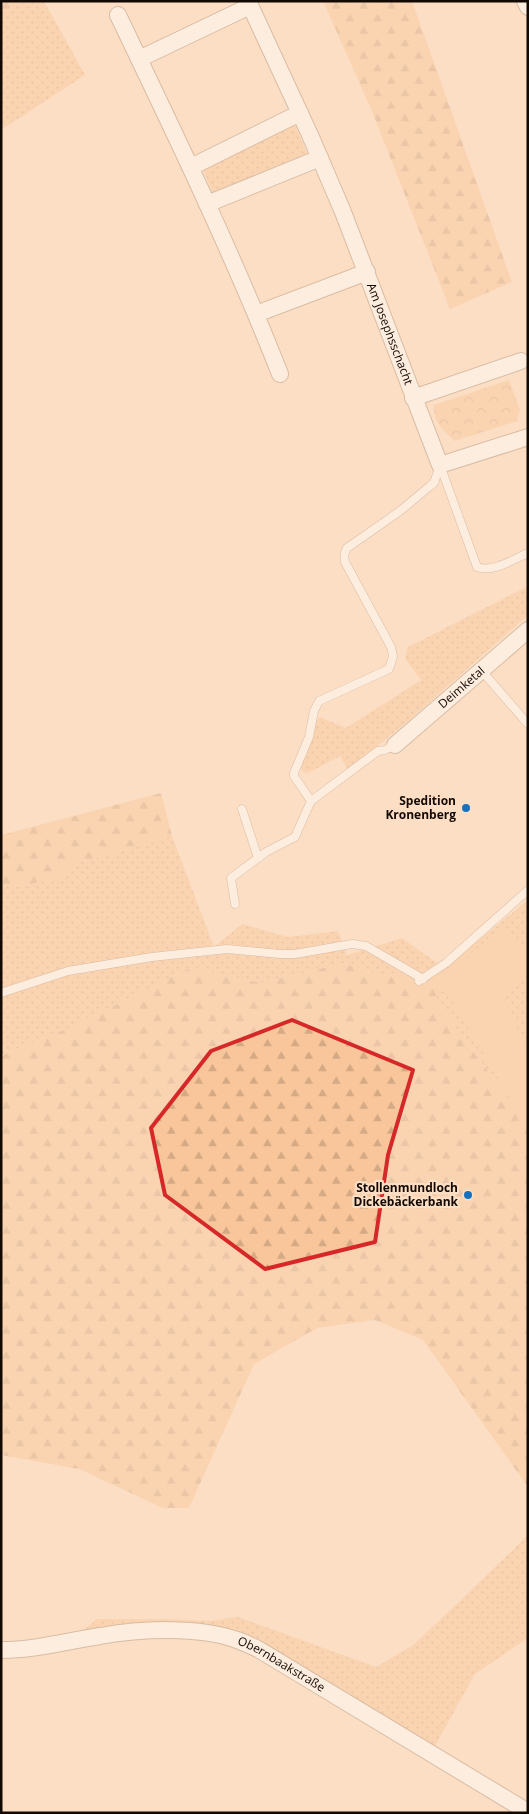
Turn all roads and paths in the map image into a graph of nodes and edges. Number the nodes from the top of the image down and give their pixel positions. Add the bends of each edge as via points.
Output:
1 (525, 1) edge
2 (249, 4) edge
3 (528, 7) edge
4 (118, 15) dead end
5 (139, 59) junction
6 (300, 114) junction
7 (320, 158) junction
8 (191, 167) junction
9 (207, 204) junction
10 (367, 272) junction
11 (256, 314) junction
12 (521, 362) dead end
13 (280, 374) dead end
14 (413, 398) junction
15 (528, 437) edge
16 (440, 465) junction
17 (528, 553) edge
18 (528, 630) edge
19 (481, 670) junction
20 (528, 724) edge
21 (395, 746) joint
22 (311, 801) junction
23 (242, 809) dead end
24 (258, 858) junction
25 (528, 890) edge
26 (235, 904) dead end
27 (1, 993) edge
28 (1, 1650) edge
29 (528, 1812) edge

1 - 3 street
2 - 5 street, Am Josephsschacht
2 - 6 street, Am Josephsschacht
4 - 5 street
5 - 8 street
6 - 7 street, Am Josephsschacht
6 - 8 street
7 - 9 street
7 - 10 street, Am Josephsschacht
8 - 9 street
9 - 11 street
10 - 11 street, Am Josephsschacht
10 - 14 street, Am Josephsschacht
11 - 13 street
12 - 14 street, Am Josephsschacht
14 - 16 street, Am Josephsschacht
15 - 16 street
16 - 17 lane via 477,567 495,567
16 - 22 lane via 434,483 345,552 345,562 393,656 389,670 319,700 315,707 309,737 294,773
18 - 19 street, Deimketal
19 - 20 lane
19 - 21 street, Deimketal
21 - 22 lane via 378,751
22 - 24 lane via 296,837
23 - 24 lane
24 - 26 lane via 231,878
25 - 27 lane via 446,963 421,980 366,946 352,944 295,954 227,949 152,957 68,971
28 - 29 street, Obernbaakstraße via 31,1649 102,1635 162,1630 203,1632 236,1639 258,1649

